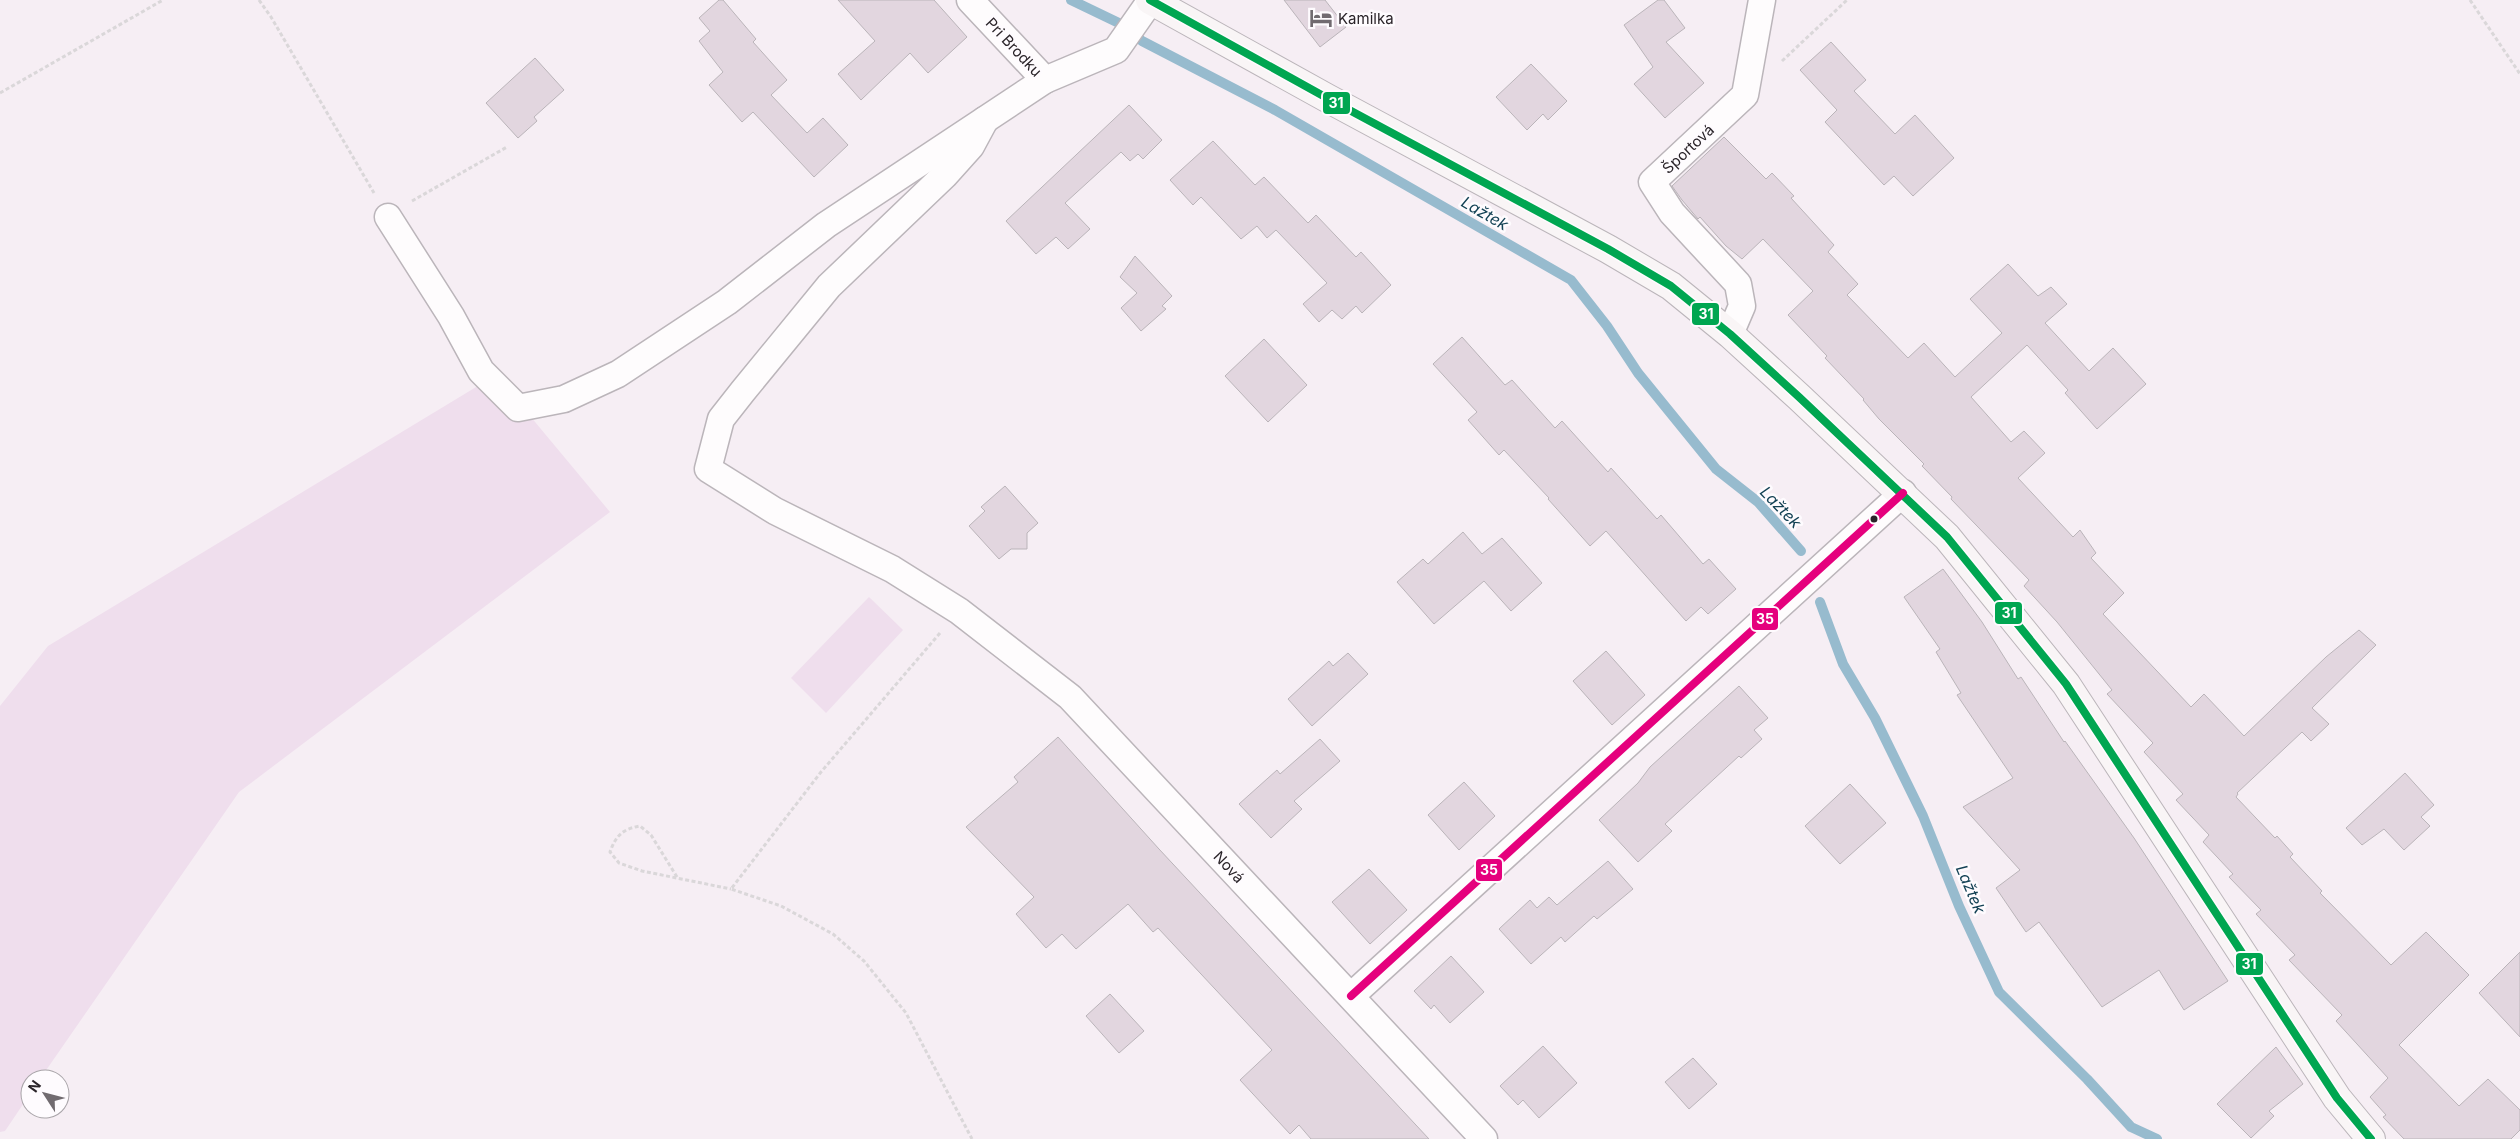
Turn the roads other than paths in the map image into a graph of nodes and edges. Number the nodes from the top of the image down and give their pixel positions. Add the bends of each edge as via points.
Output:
1 (970, 0) edge
2 (1150, 0) edge
3 (1762, 0) edge
4 (1045, 80) junction
5 (985, 120) junction
6 (388, 217) road end
7 (1730, 334) junction
8 (1903, 493) junction
9 (1351, 996) junction
10 (1484, 1139) edge
11 (2371, 1139) edge

1 - 4 street, Pri Brodku
2 - 4 street, Pri Brodku via 1116,50
2 - 7 street via 1608,249 1671,286
3 - 7 street, Športová via 1745,95 1652,182 1672,213 1738,284 1742,306
4 - 5 street
5 - 6 street via 826,225 727,302 618,374 564,399 518,408 481,371
5 - 9 street, Nová via 971,146 829,286 743,390 721,419 708,469 775,511 892,569 959,612 1070,697
7 - 8 street
8 - 9 street
8 - 11 street via 1947,537 2066,684 2337,1098
9 - 10 street, Nová

